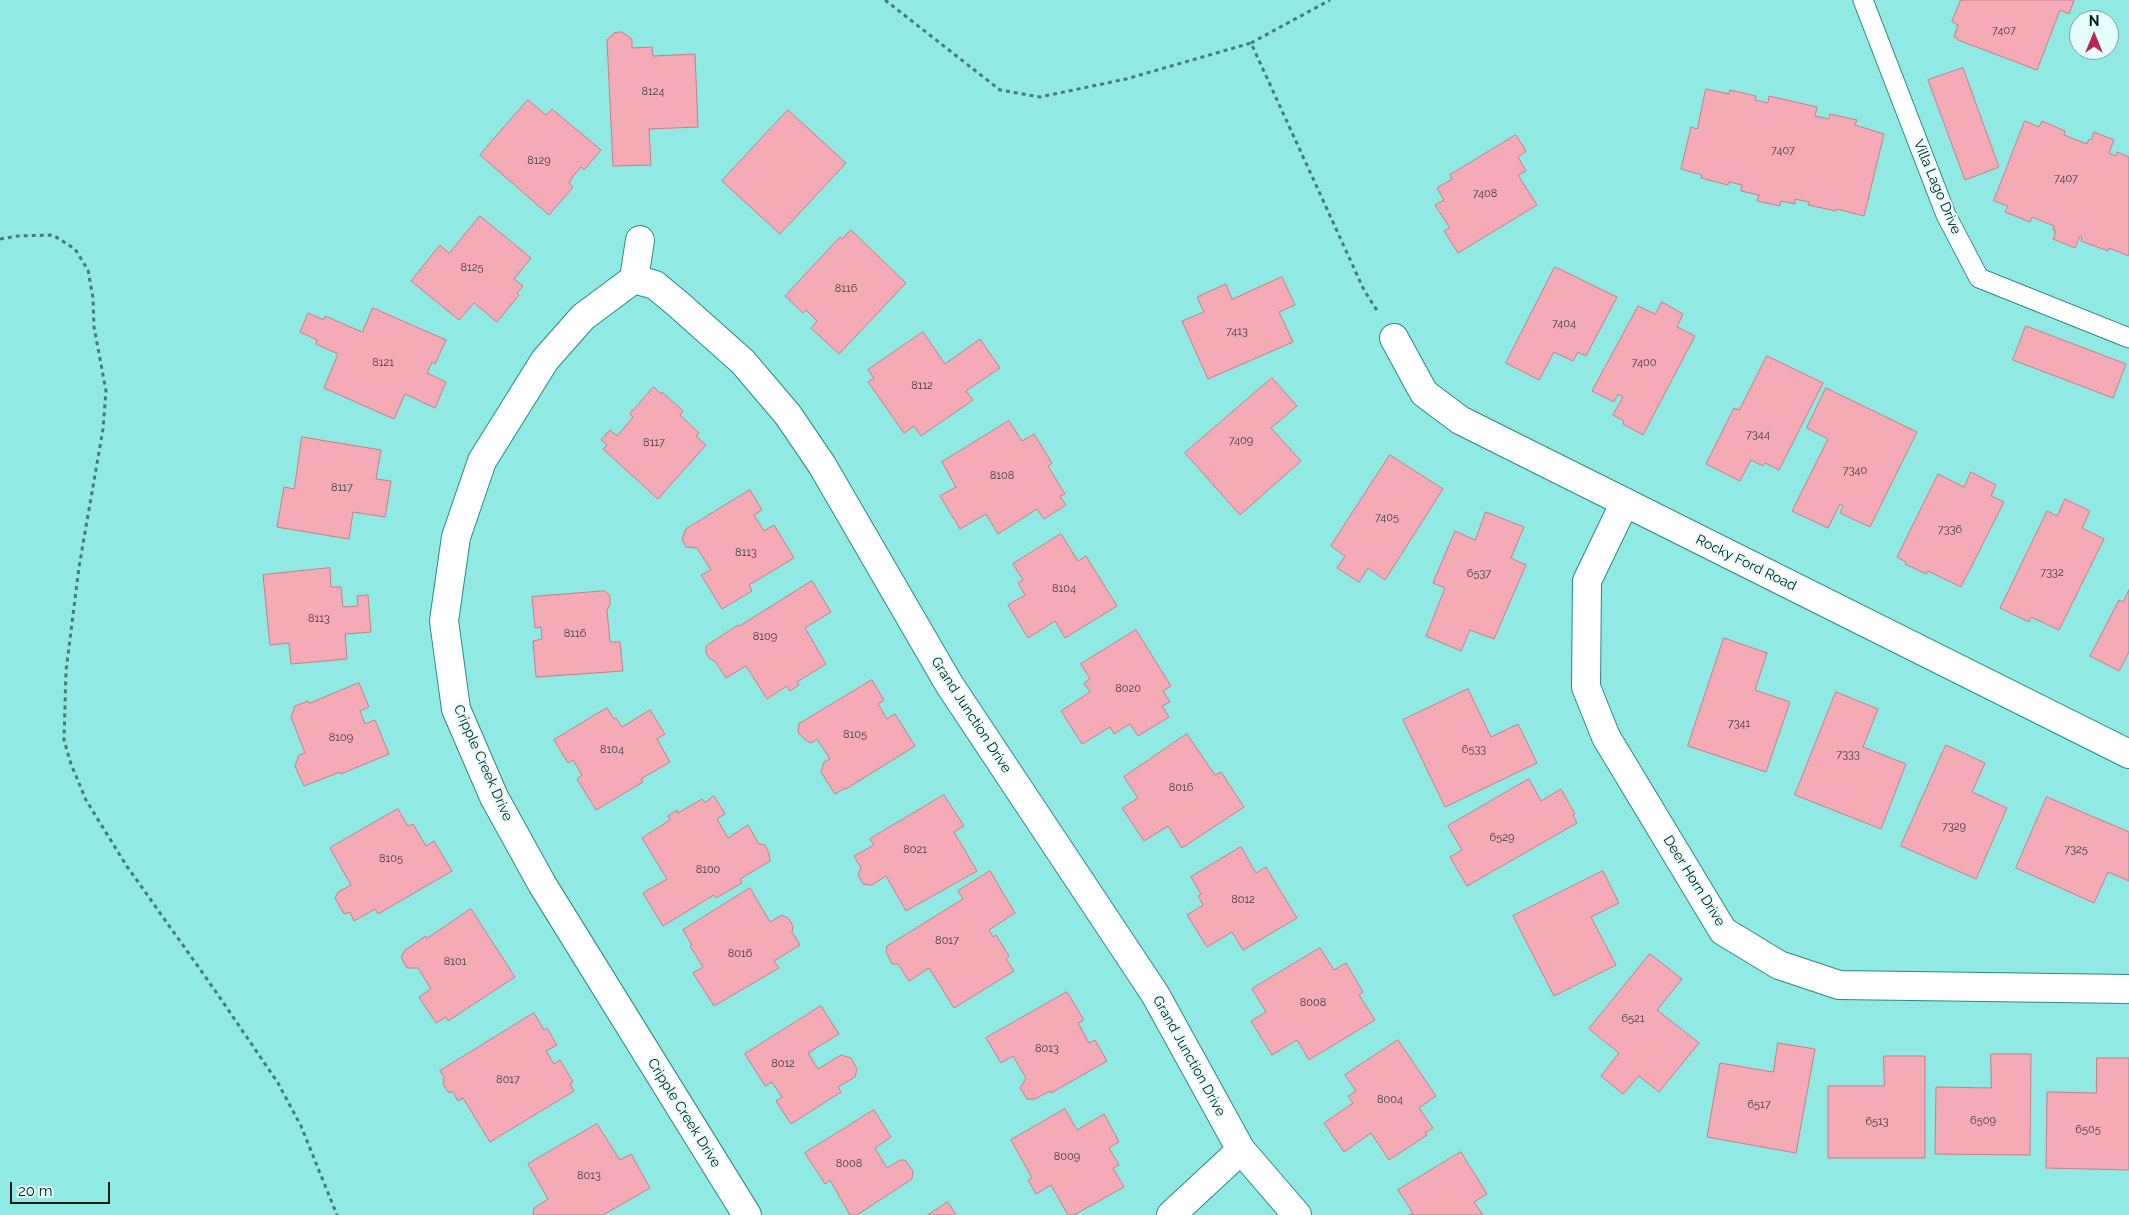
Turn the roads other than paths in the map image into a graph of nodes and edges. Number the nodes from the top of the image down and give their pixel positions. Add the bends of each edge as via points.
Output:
1 (1863, 0) edge
2 (640, 240) dead end
3 (634, 279) junction
4 (1394, 338) road end
5 (2129, 338) edge
6 (1625, 502) junction
7 (2129, 754) edge
8 (2129, 989) edge
9 (1241, 1150) junction
10 (747, 1215) edge
11 (1171, 1215) edge
12 (1298, 1215) edge

1 - 5 lane, Villa Lago Drive via 1946,215 1980,278
2 - 3 street
3 - 9 street, Grand Junction Drive via 656,285 744,362 788,415 822,465 950,684 1156,994
3 - 10 street, Cripple Creek Drive via 583,317 545,360 482,461 456,537 444,621 456,709 494,797 542,884
4 - 6 street, Rocky Ford Road via 1424,393 1460,420
6 - 7 street, Rocky Ford Road
6 - 8 street, Deer Horn Drive via 1587,581 1586,687 1606,737 1723,931 1779,965 1839,985
9 - 11 street
9 - 12 street, Grand Junction Drive

